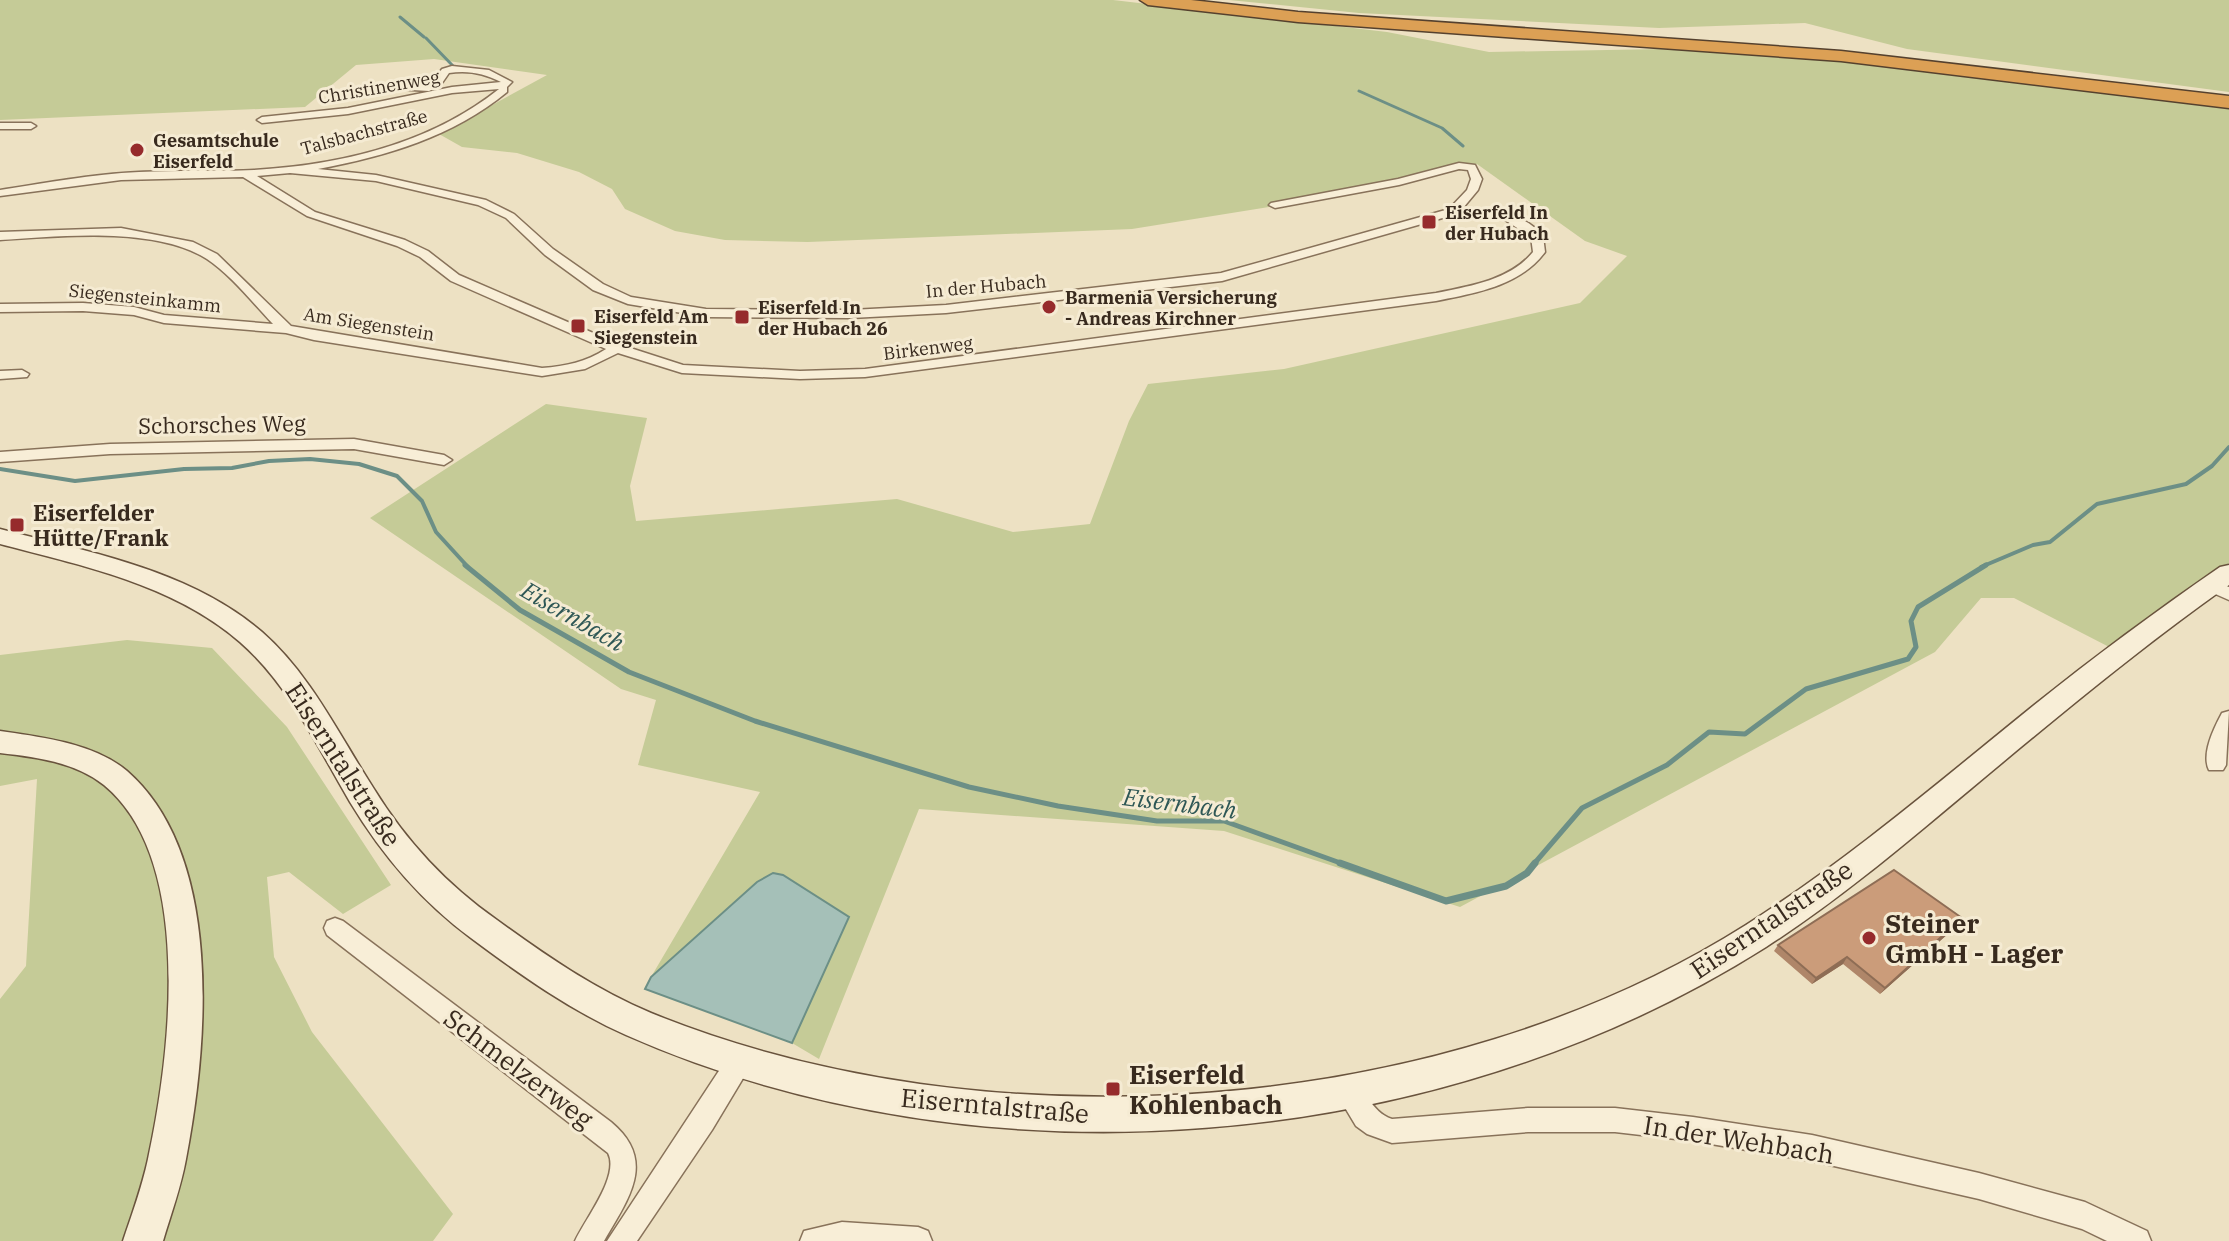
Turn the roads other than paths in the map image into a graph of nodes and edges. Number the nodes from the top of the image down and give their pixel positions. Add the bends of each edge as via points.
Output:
1 (1148, 0) edge
2 (1190, 0) edge
3 (1298, 17) junction
4 (1390, 30) dead end
5 (1581, 30) junction
6 (1703, 32) dead end
7 (1867, 46) dead end
8 (1674, 48) dead end
9 (1753, 48) junction
10 (2029, 71) junction
11 (502, 86) junction
12 (355, 90) dead end
13 (2229, 96) edge
14 (2229, 102) edge
15 (262, 120) dead end
16 (0, 126) edge
17 (31, 126) dead end
18 (291, 170) junction
19 (243, 172) junction
20 (0, 193) edge
21 (1275, 205) dead end
22 (1453, 211) junction
23 (0, 236) edge
24 (0, 308) edge
25 (286, 329) junction
26 (616, 348) junction
27 (22, 374) dead end
28 (0, 375) edge
29 (0, 457) edge
30 (444, 460) dead end
31 (0, 536) edge
32 (2223, 584) edge
33 (2229, 718) edge
34 (0, 742) edge
35 (2216, 765) dead end
36 (335, 928) dead end
37 (739, 1062) junction
38 (1348, 1091) junction
39 (143, 1241) edge
40 (589, 1241) edge
41 (621, 1241) edge
42 (814, 1241) edge
43 (918, 1241) edge
44 (2137, 1241) edge

1 - 3 highway
2 - 5 highway
3 - 4 highway
3 - 9 highway
5 - 6 highway
5 - 10 highway
7 - 10 highway
8 - 9 highway
9 - 14 highway
10 - 13 highway
11 - 12 street, Talsbachstraße via 507,82 500,77 458,68 445,71 429,88
11 - 15 street, Christinenweg
11 - 18 street, Talsbachstraße via 504,90 485,108 440,131
16 - 17 street
18 - 19 street, Talsbachstraße
18 - 22 street, In der Hubach via 376,178 482,202 510,216 598,287 628,300 706,313 946,309 1222,277
19 - 20 street, Talsbachstraße via 125,176
19 - 26 street, Birkenweg via 311,214 401,243 455,278
21 - 22 street via 1471,167 1476,172 1473,188
22 - 26 street, Birkenweg via 1494,214 1520,223 1537,236 1539,252 1532,263 1478,289 1436,297 865,373 682,369
23 - 25 street, Am Siegenstein via 121,232 189,245 213,257
24 - 25 street, Siegensteinkamm via 83,307
25 - 26 street, Am Siegenstein via 542,372 586,366
27 - 28 street
29 - 30 street, Schorsches Weg via 354,444
31 - 37 main road, Eiserntalstraße via 136,575 212,610 248,634 301,693 396,845 472,920 554,978 638,1024
32 - 38 main road, Eiserntalstraße via 2096,670 1848,868 1754,937 1697,971 1636,1004 1556,1034 1419,1077
33 - 35 street
34 - 39 main road via 62,753 115,778 135,797 169,861 183,948 180,1064 167,1159
36 - 40 street, Schmelzerweg via 623,1151 621,1181
37 - 38 main road, Eiserntalstraße via 848,1089 1001,1111 1175,1114
37 - 41 street
38 - 44 street, In der Wehbach via 1361,1116 1392,1131 1528,1120 1615,1120 1693,1129 1812,1148 1979,1186 2085,1216
42 - 43 street via 842,1236

